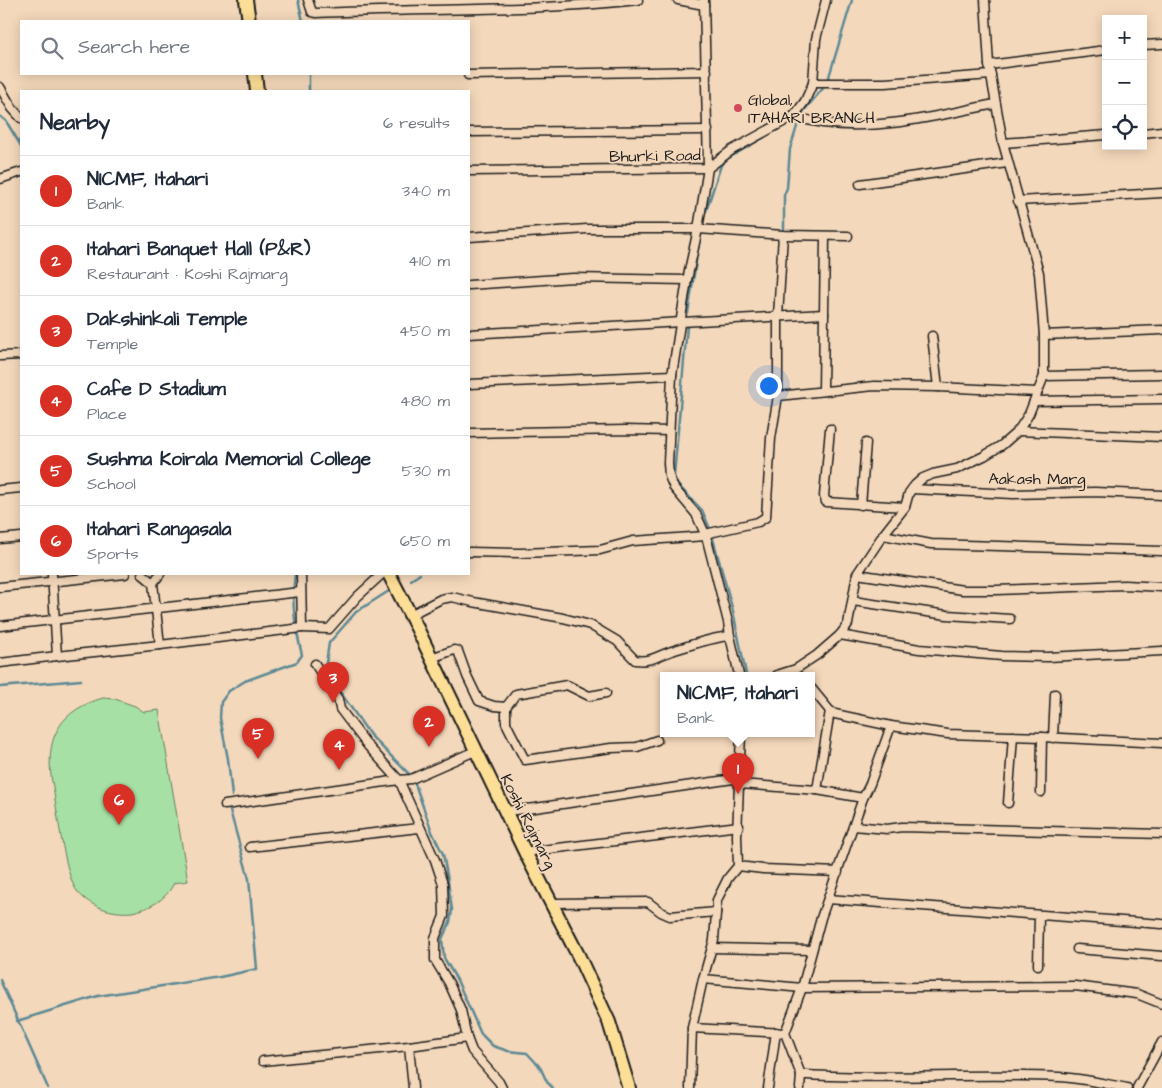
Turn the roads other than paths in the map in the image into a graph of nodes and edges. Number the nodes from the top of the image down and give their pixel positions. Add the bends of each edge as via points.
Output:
1 (246, 0) edge
2 (308, 0) edge
3 (638, 0) edge
4 (678, 0) edge
5 (826, 0) edge
6 (984, 0) edge
7 (704, 3) edge
8 (249, 20) edge
9 (1162, 44) edge
10 (1147, 45) edge
11 (1102, 51) edge
12 (989, 65) junction
13 (706, 72) junction
14 (255, 75) edge
15 (991, 75) junction
16 (468, 76) dead end
17 (813, 83) junction
18 (0, 87) edge
19 (257, 90) edge
20 (995, 104) junction
21 (794, 116) junction
22 (20, 117) edge
23 (708, 130) junction
24 (1162, 131) edge
25 (470, 132) edge
26 (1147, 133) edge
27 (1102, 135) edge
28 (1003, 143) junction
29 (1007, 163) junction
30 (708, 168) junction
31 (470, 171) edge
32 (20, 172) edge
33 (0, 179) edge
34 (860, 184) dead end
35 (1162, 193) edge
36 (1018, 201) junction
37 (698, 229) junction
38 (783, 236) junction
39 (848, 236) dead end
40 (470, 237) edge
41 (825, 237) junction
42 (687, 280) junction
43 (470, 285) edge
44 (824, 314) junction
45 (778, 316) junction
46 (681, 322) junction
47 (1162, 330) edge
48 (470, 334) edge
49 (1044, 335) junction
50 (932, 336) dead end
51 (20, 355) edge
52 (0, 356) edge
53 (1162, 374) edge
54 (672, 375) junction
55 (1044, 376) junction
56 (470, 384) edge
57 (938, 387) junction
58 (823, 391) junction
59 (1038, 392) junction
60 (778, 396) junction
61 (1162, 399) edge
62 (1034, 401) junction
63 (830, 429) dead end
64 (669, 431) junction
65 (1018, 431) junction
66 (470, 432) edge
67 (1162, 437) edge
68 (866, 443) dead end
69 (20, 488) edge
70 (912, 489) junction
71 (0, 490) edge
72 (1162, 495) edge
73 (861, 505) junction
74 (905, 508) junction
75 (706, 535) junction
76 (883, 535) junction
77 (20, 537) edge
78 (0, 539) edge
79 (1162, 551) edge
80 (470, 552) edge
81 (857, 574) junction
82 (101, 575) edge
83 (143, 575) edge
84 (159, 575) edge
85 (301, 575) edge
86 (381, 575) edge
87 (390, 575) edge
88 (53, 577) edge
89 (153, 583) junction
90 (0, 587) edge
91 (1162, 587) edge
92 (298, 592) junction
93 (852, 601) junction
94 (155, 608) junction
95 (410, 615) junction
96 (1010, 619) dead end
97 (55, 620) junction
98 (0, 626) edge
99 (299, 629) junction
100 (840, 635) junction
101 (730, 636) junction
102 (160, 645) junction
103 (1162, 650) edge
104 (57, 656) junction
105 (431, 658) junction
106 (0, 663) edge
107 (315, 664) dead end
108 (738, 672) edge
109 (799, 672) edge
110 (606, 693) dead end
111 (815, 693) edge
112 (1055, 694) dead end
113 (506, 707) junction
114 (830, 711) junction
115 (891, 726) junction
116 (1013, 736) junction
117 (1042, 736) junction
118 (741, 737) edge
119 (1053, 738) junction
120 (657, 740) dead end
121 (1162, 743) edge
122 (475, 751) junction
123 (399, 780) junction
124 (740, 781) junction
125 (817, 790) junction
126 (1041, 792) dead end
127 (863, 798) junction
128 (1008, 803) dead end
129 (225, 805) dead end
130 (505, 811) junction
131 (739, 826) junction
132 (854, 826) junction
133 (419, 828) junction
134 (1162, 834) edge
135 (250, 847) dead end
136 (525, 852) junction
137 (738, 866) junction
138 (838, 872) junction
139 (828, 899) junction
140 (552, 904) junction
141 (716, 912) junction
142 (1039, 915) junction
143 (1162, 924) edge
144 (712, 948) junction
145 (1077, 949) dead end
146 (812, 950) junction
147 (1162, 956) edge
148 (1038, 965) dead end
149 (702, 979) junction
150 (802, 988) junction
151 (1162, 1004) edge
152 (692, 1028) junction
153 (776, 1032) junction
154 (785, 1033) junction
155 (467, 1038) junction
156 (1162, 1042) edge
157 (409, 1046) junction
158 (263, 1061) dead end
159 (801, 1075) junction
160 (412, 1088) edge
161 (502, 1088) edge
162 (629, 1088) edge
163 (690, 1088) edge
164 (768, 1088) edge
165 (800, 1088) edge
166 (1127, 1088) edge
167 (1137, 1088) edge

1 - 8 main road
2 - 3 street via 312,12 316,13 595,5
4 - 7 street
5 - 17 street, Bhurki Road via 816,38
6 - 12 street
7 - 13 street
9 - 10 street
11 - 12 street
12 - 15 street
13 - 16 street
13 - 23 street
14 - 19 main road
15 - 17 street via 885,83
15 - 20 street
17 - 21 street, Bhurki Road
18 - 22 street
20 - 21 street via 866,126 836,125
20 - 28 street
21 - 30 street, Bhurki Road via 732,150
23 - 25 street
23 - 30 street
24 - 26 street
27 - 28 street
28 - 29 street
29 - 34 street
29 - 36 street
30 - 31 street, Bhurki Road
30 - 37 street
32 - 33 street
35 - 36 street
36 - 49 street via 1039,273
37 - 38 street
37 - 40 street via 587,229
37 - 42 street
38 - 41 street
38 - 45 street
39 - 41 street
41 - 44 street
42 - 43 street via 573,278
42 - 46 street
44 - 45 street
44 - 58 street
45 - 46 street
45 - 60 street
46 - 48 street
46 - 54 street
47 - 49 street
49 - 55 street
50 - 57 street
51 - 52 street
53 - 55 street
54 - 56 street
54 - 64 street
55 - 59 street
57 - 58 street via 874,386
57 - 59 street
58 - 60 street
59 - 62 street
60 - 75 street via 771,438 766,517
61 - 62 street
62 - 65 street
63 - 73 street via 825,501
64 - 66 street
64 - 75 street via 668,463 674,488 696,514
65 - 67 street
65 - 70 street via 984,456 957,469 923,478
68 - 73 street
69 - 71 street
70 - 72 street, Aakash Marg via 1013,494 1095,492
70 - 74 street
73 - 74 street
74 - 76 street
75 - 80 street via 633,541 600,550
75 - 101 street
76 - 79 street via 931,544
76 - 81 street
77 - 78 street
81 - 91 street via 962,590 1125,585
81 - 93 street
82 - 88 street
83 - 89 street
84 - 89 street
85 - 92 street
86 - 99 street via 329,629
87 - 95 main road, Koshi Rajmarg
88 - 90 street
88 - 97 street
89 - 94 street
92 - 94 street
92 - 99 street
93 - 96 street via 947,615
93 - 100 street via 848,624
94 - 97 street
94 - 102 street
95 - 101 street via 452,597 563,618 590,625 617,641 635,660 647,661 718,637
95 - 105 main road, Koshi Rajmarg
97 - 98 street
97 - 104 street
99 - 102 street
100 - 103 street via 919,649 1002,656 1048,657
100 - 109 street
101 - 108 street
102 - 104 street
104 - 106 street
105 - 113 street via 457,650 479,700
105 - 122 main road, Koshi Rajmarg
107 - 123 street via 338,699 340,709
110 - 113 street via 589,696 567,685 516,694
111 - 114 street
112 - 119 street
113 - 120 street via 506,723 526,760 637,747
114 - 115 street
114 - 125 street
115 - 116 street via 948,734
115 - 127 street
116 - 117 street
116 - 128 street
117 - 119 street
117 - 126 street
118 - 124 street
119 - 121 street
122 - 123 street via 419,776
122 - 130 main road, Koshi Rajmarg
123 - 129 street
123 - 133 street
124 - 125 street
124 - 130 street
124 - 131 street
125 - 127 street
127 - 132 street
130 - 136 main road, Koshi Rajmarg
131 - 136 street
131 - 137 street
132 - 134 street
132 - 138 street
133 - 135 street
133 - 155 street via 443,884 444,916 434,938 435,960 461,1010
136 - 140 main road, Koshi Rajmarg
137 - 138 street
137 - 141 street via 717,900
138 - 139 street
139 - 142 street
139 - 146 street
140 - 141 street via 648,902 670,916
140 - 162 main road, Koshi Rajmarg via 609,1022
141 - 144 street
142 - 143 street
142 - 148 street
144 - 146 street
144 - 149 street
145 - 147 street
146 - 150 street
149 - 150 street
149 - 152 street
150 - 151 street via 1075,986 1137,994
150 - 154 street
152 - 153 street
152 - 163 street
153 - 154 street
153 - 164 street
154 - 159 street
155 - 157 street
155 - 161 street via 472,1051
156 - 167 street
157 - 158 street
157 - 160 street
159 - 165 street
159 - 166 street via 1062,1077

